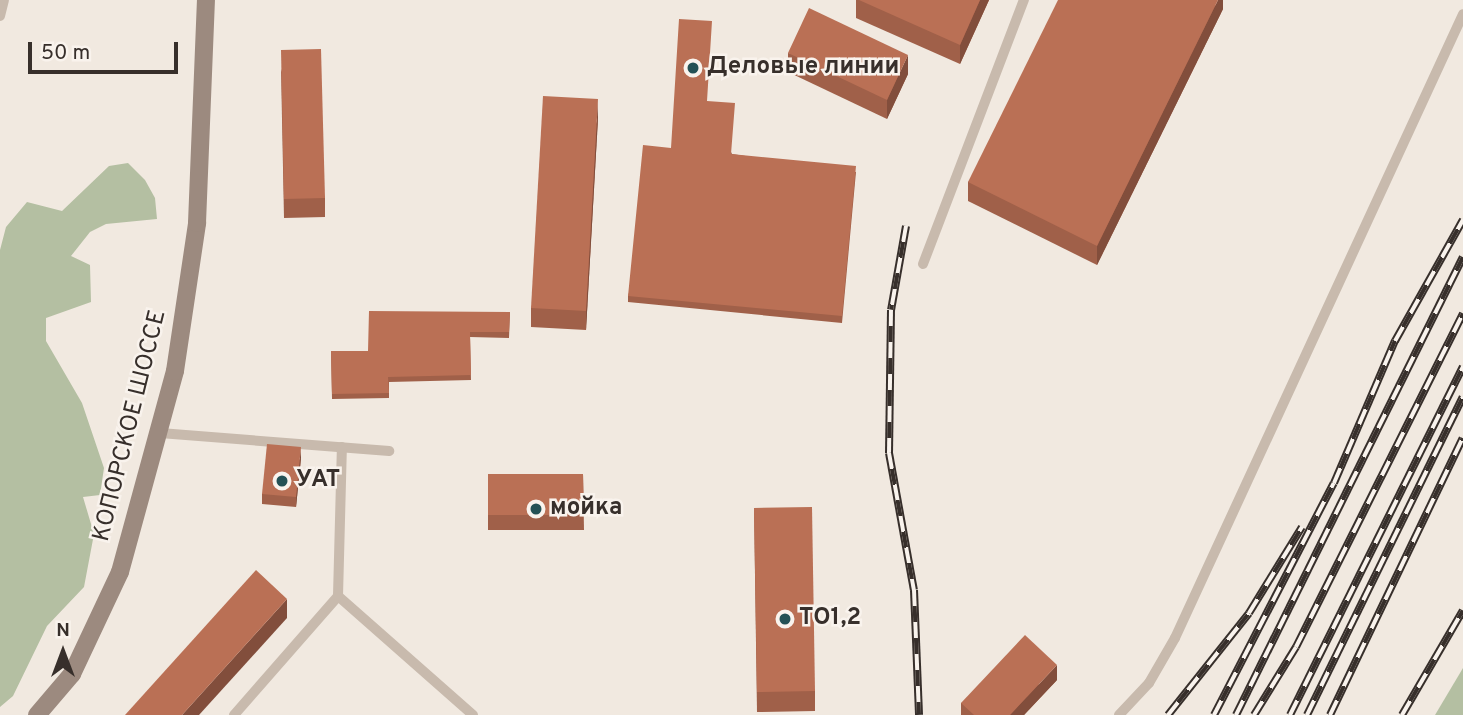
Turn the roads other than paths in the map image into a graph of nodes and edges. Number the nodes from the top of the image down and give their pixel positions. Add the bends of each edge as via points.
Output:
1 (4, 0) edge
2 (206, 0) edge
3 (1024, 0) edge
4 (1463, 13) edge
5 (0, 16) edge
6 (923, 264) dead end
7 (160, 433) junction
8 (342, 447) junction
9 (389, 451) dead end
10 (338, 596) junction
11 (37, 715) edge
12 (234, 715) edge
13 (473, 715) edge
14 (1119, 715) edge

1 - 5 lane
2 - 7 main road, КОПОРСКОЕ ШОССЕ via 197,223 184,319
3 - 6 lane
4 - 14 lane via 1175,639 1149,683
7 - 8 lane
7 - 11 main road, КОПОРСКОЕ ШОССЕ via 120,572 72,674
8 - 9 lane
8 - 10 lane
10 - 12 lane
10 - 13 lane

